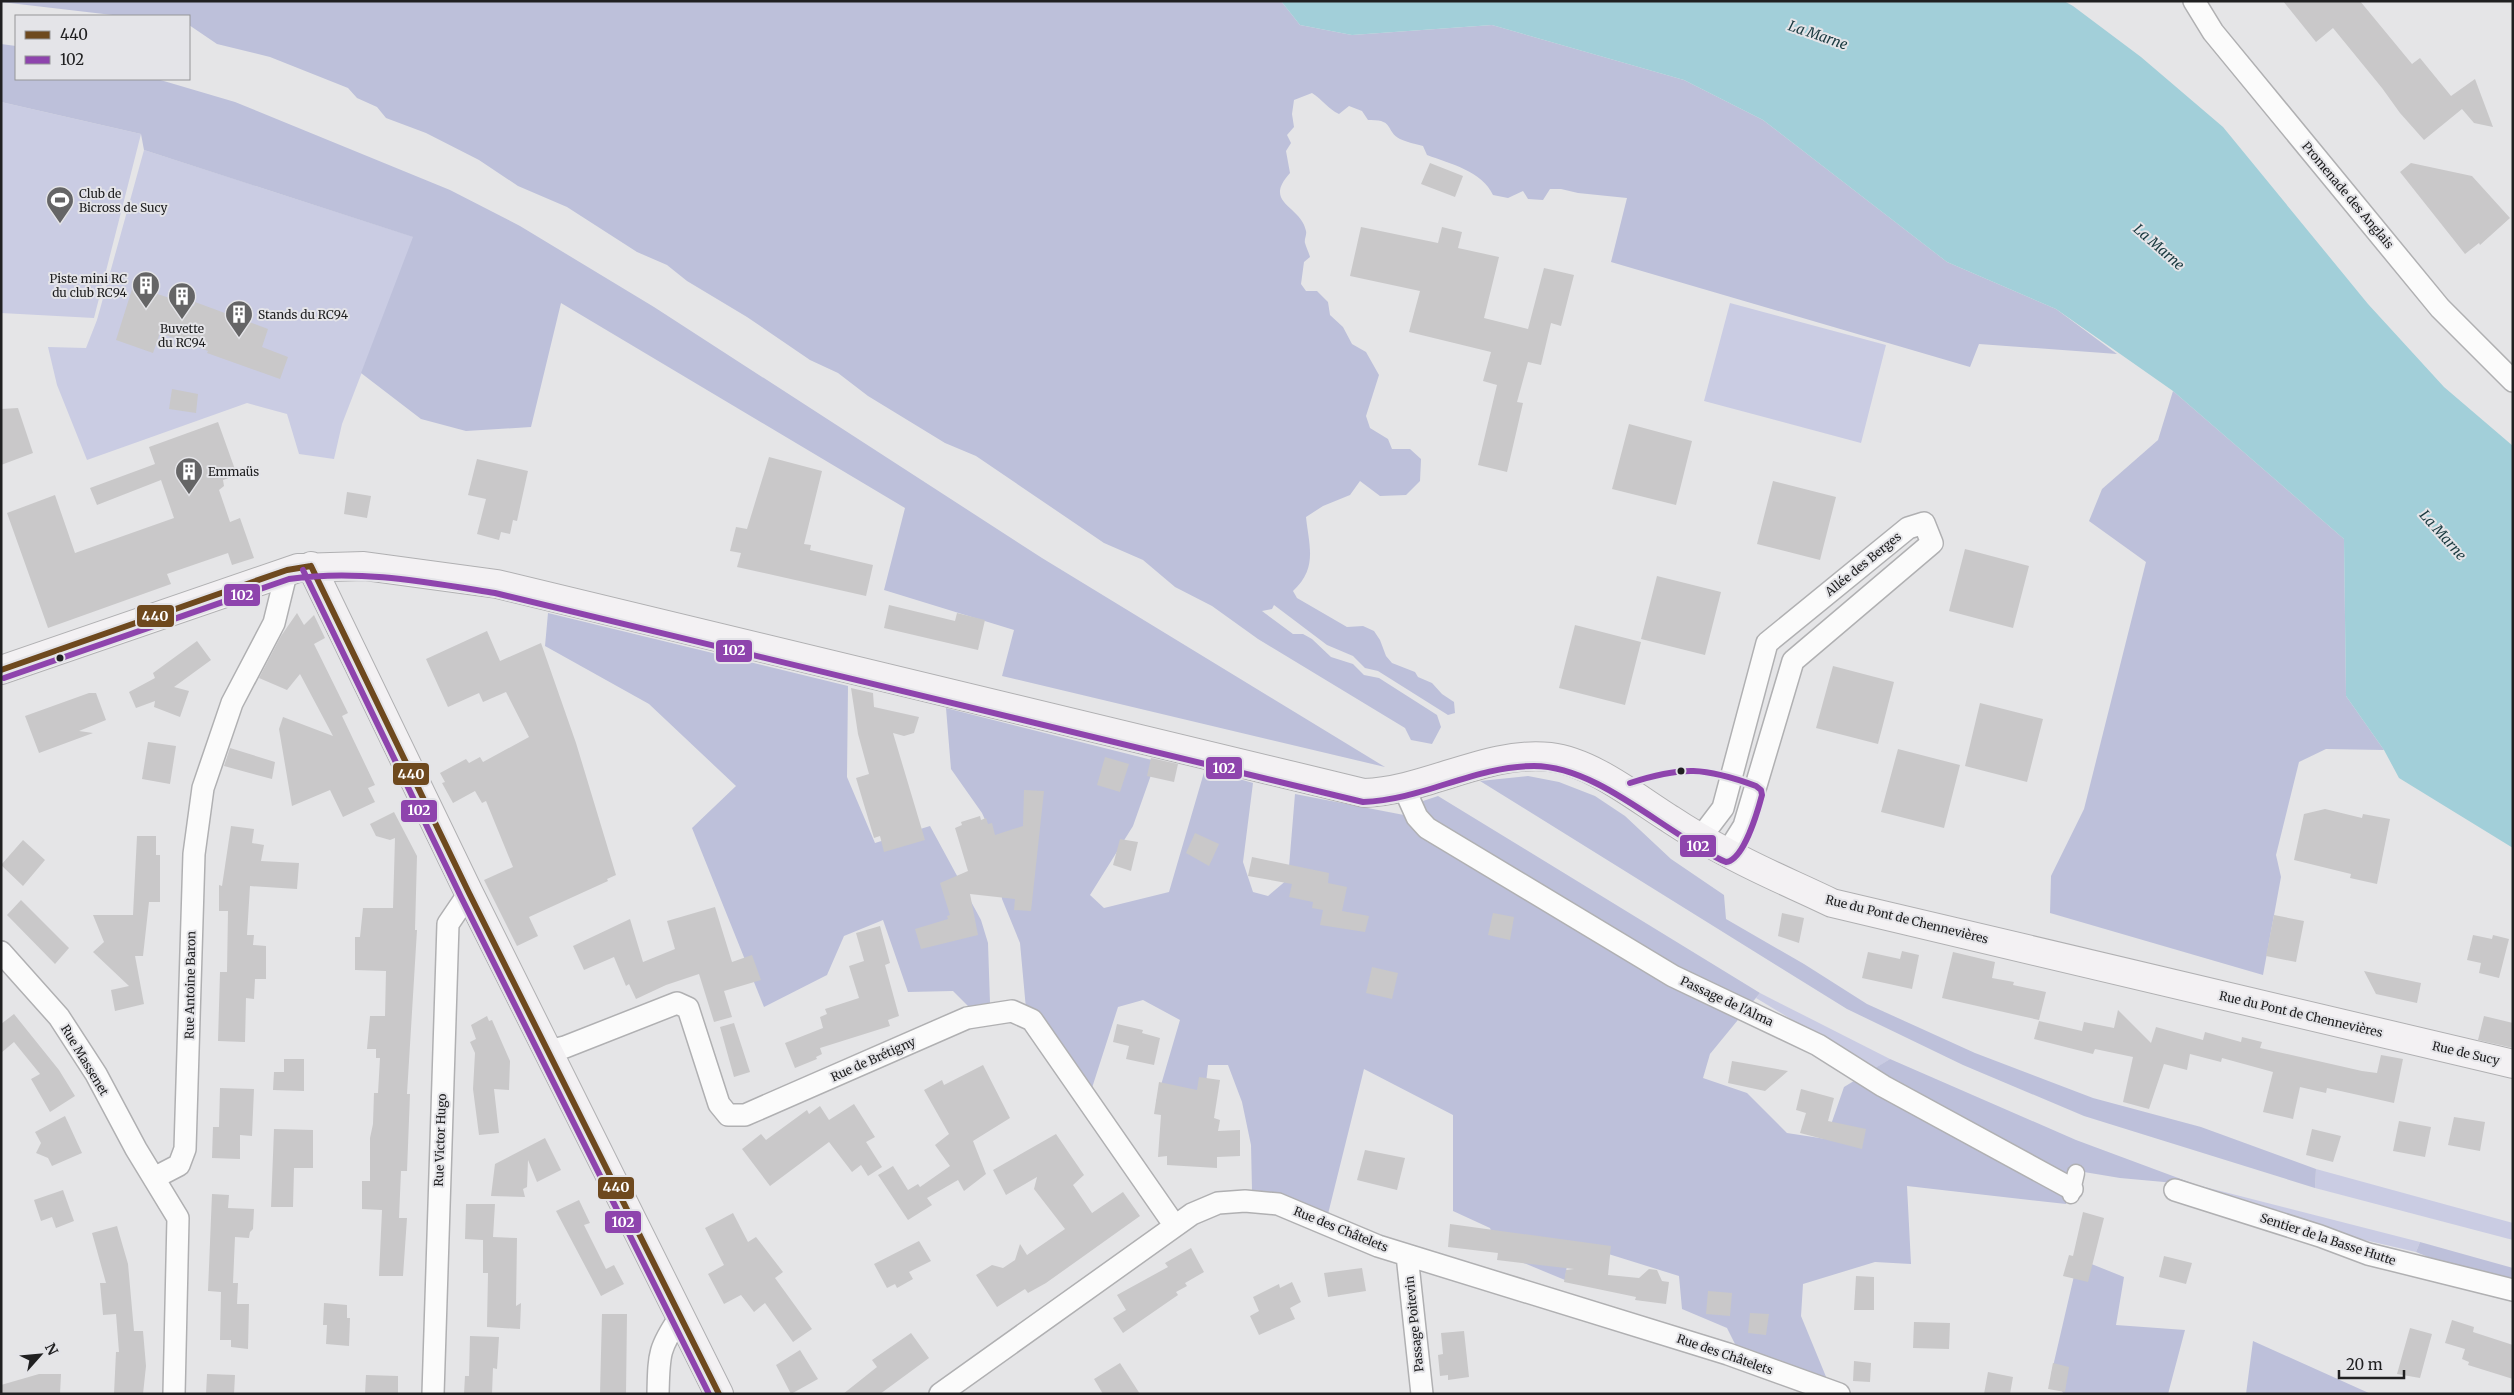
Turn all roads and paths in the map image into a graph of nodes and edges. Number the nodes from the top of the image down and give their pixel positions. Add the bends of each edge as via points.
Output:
1 (2194, 1) edge
2 (2513, 381) edge
3 (299, 568) junction
4 (1, 670) edge
5 (1404, 788) junction
6 (1701, 837) junction
7 (1727, 853) junction
8 (469, 894) junction
9 (1, 952) edge
10 (2418, 1042) joint
11 (549, 1051) junction
12 (2513, 1064) edge
13 (154, 1178) junction
14 (2075, 1182) dead end
15 (2175, 1190) dead end
16 (1175, 1226) junction
17 (1407, 1254) junction
18 (2513, 1290) edge
19 (680, 1316) junction
20 (174, 1394) edge
21 (433, 1394) edge
22 (658, 1394) edge
23 (719, 1394) edge
24 (940, 1394) edge
25 (1422, 1394) edge
26 (1839, 1394) edge

1 - 2 street, Promenade des Anglais via 2213,32 2440,308
3 - 4 main road, Rue du Pont de Chennevières
3 - 5 main road, Rue du Pont de Chennevières via 364,566 497,584 1364,793
3 - 8 main road
3 - 13 street, Rue Antoine Baron via 232,703 203,788 194,854 185,1149 179,1165
5 - 6 main road, Rue du Pont de Chennevières via 1514,758 1550,757 1580,766 1632,792
5 - 14 street, Passage de l'Alma via 1416,817 1436,834 1673,976 1818,1045 1883,1086
6 - 7 main road, Rue du Pont de Chennevières
6 - 7 street, Allée des Berges via 1724,808 1767,642 1908,528 1924,523 1932,543 1793,661 1744,826
7 - 10 main road, Rue du Pont de Chennevières via 1832,903
8 - 11 main road
8 - 21 street, Rue Victor Hugo via 448,924
9 - 13 street, Rue Massenet via 59,1017 96,1074
10 - 12 main road, Rue de Sucy
11 - 16 street, Rue de Brétigny via 677,1003 688,1008 719,1104 728,1115 745,1115 967,1018 1012,1011 1032,1020
11 - 19 main road
13 - 20 street via 178,1218
15 - 18 street, Sentier de la Basse Hutte via 2368,1254
16 - 17 street, Rue des Châtelets via 1192,1214 1218,1204 1245,1201 1278,1204 1354,1237
16 - 24 street, Rue des Châtelets
17 - 25 street, Passage Poitevin
17 - 26 street, Rue des Châtelets via 1719,1351
19 - 22 street via 663,1342
19 - 23 main road

